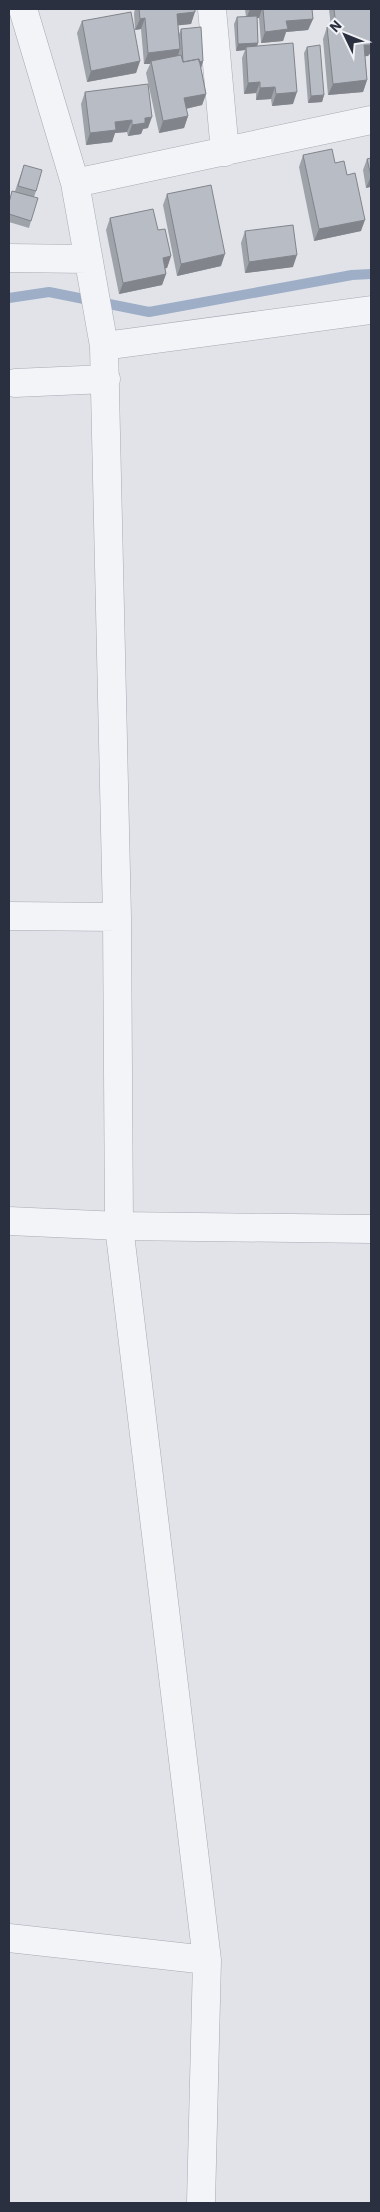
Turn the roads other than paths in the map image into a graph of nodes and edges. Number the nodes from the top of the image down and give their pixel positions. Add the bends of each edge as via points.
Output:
1 (23, 9) edge
2 (212, 9) edge
3 (371, 120) edge
4 (226, 152) junction
5 (75, 183) junction
6 (9, 258) edge
7 (87, 259) junction
8 (371, 310) edge
9 (104, 346) junction
10 (106, 379) junction
11 (15, 383) dead end
12 (9, 916) edge
13 (117, 917) junction
14 (9, 1221) edge
15 (119, 1226) junction
16 (371, 1229) edge
17 (9, 1938) edge
18 (207, 1960) junction
19 (201, 2203) edge

1 - 5 street
2 - 4 street
3 - 4 street
4 - 5 street
5 - 7 street
6 - 7 street
7 - 9 street
8 - 9 street
9 - 10 street
10 - 11 street
10 - 13 street
12 - 13 street
13 - 15 street
14 - 15 street
15 - 16 street
15 - 18 street
17 - 18 street
18 - 19 street

